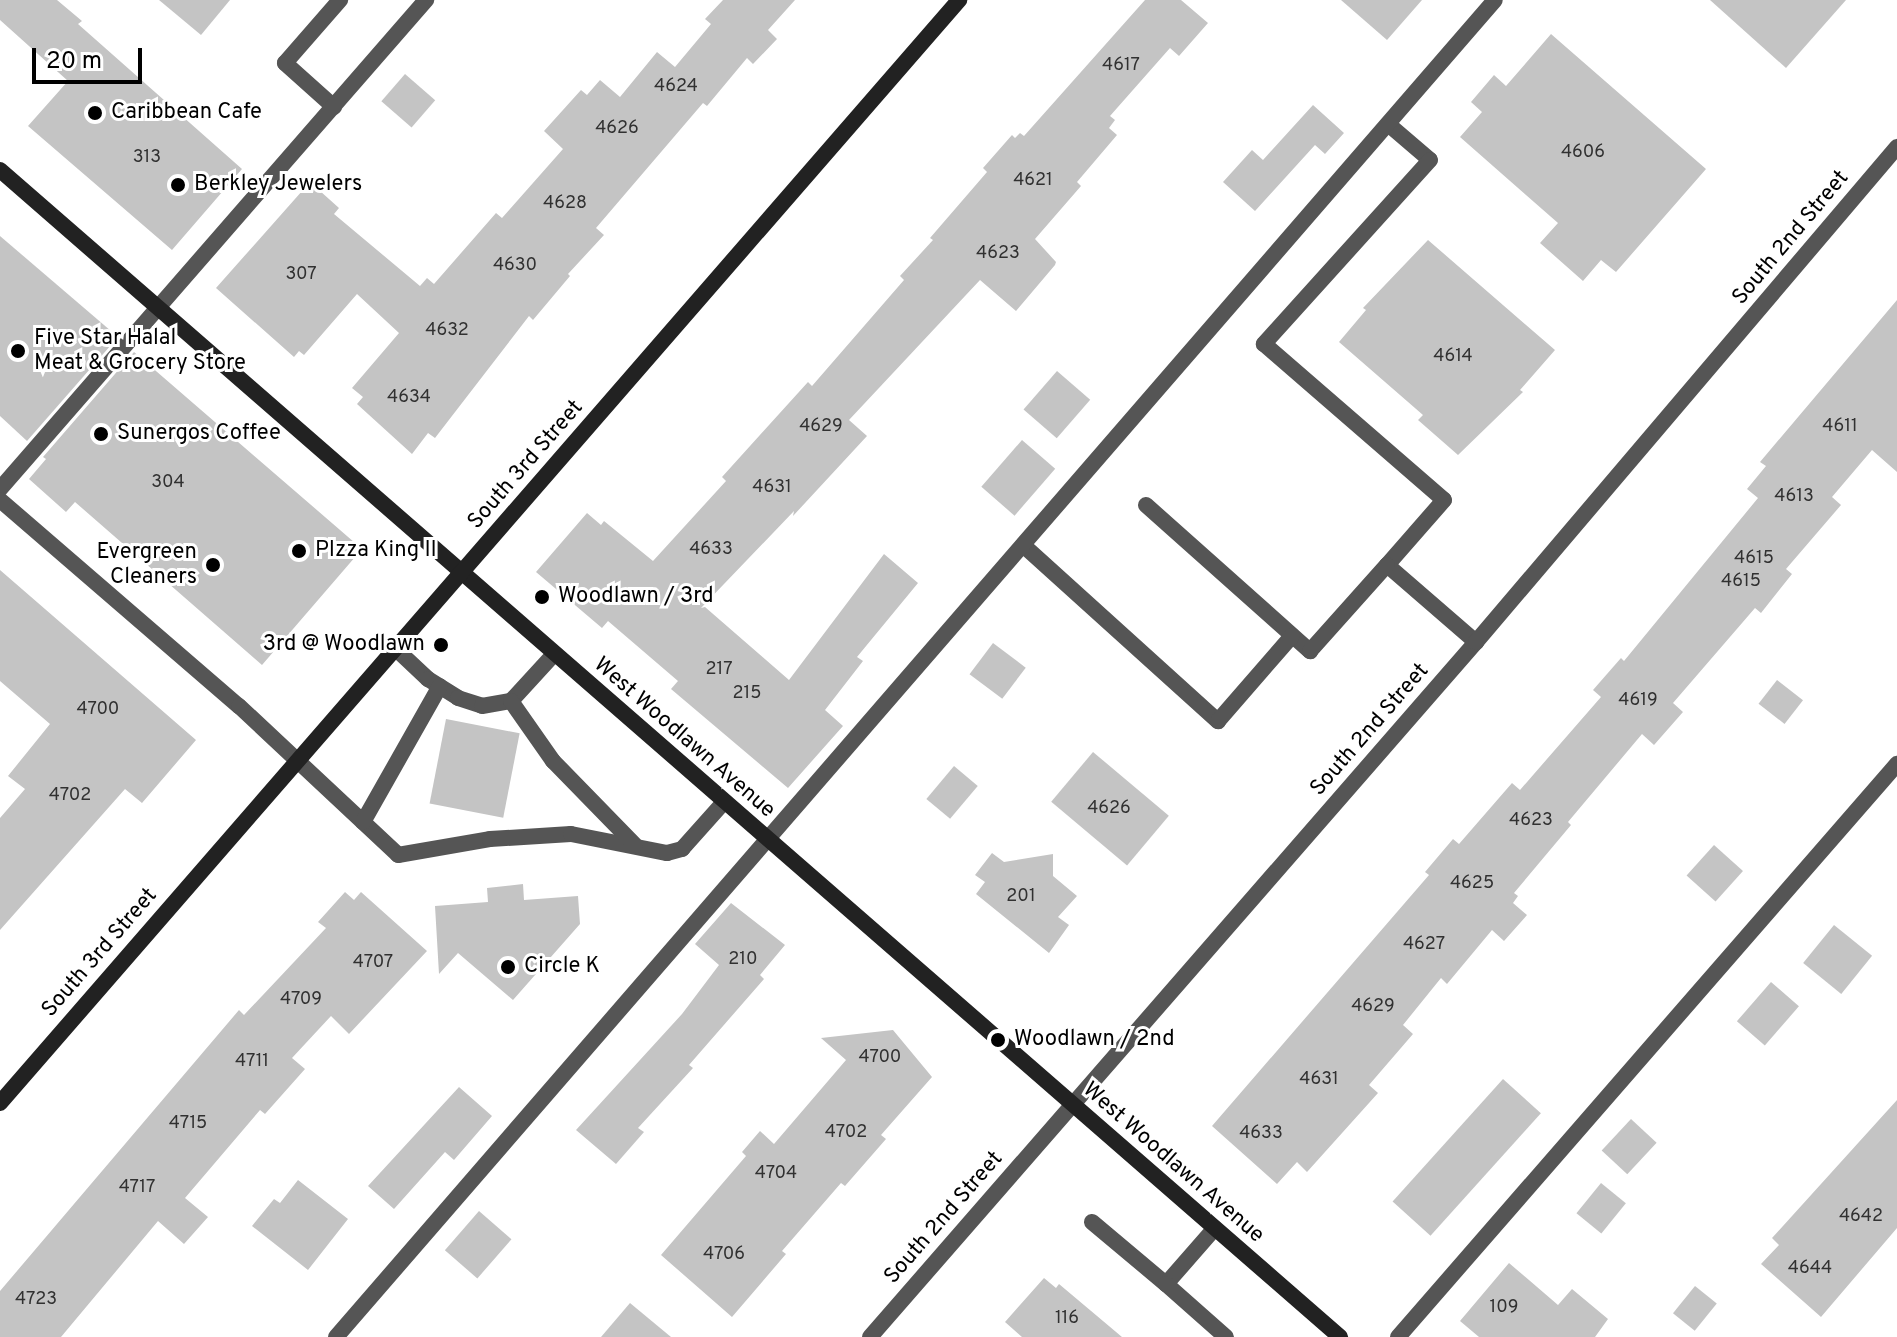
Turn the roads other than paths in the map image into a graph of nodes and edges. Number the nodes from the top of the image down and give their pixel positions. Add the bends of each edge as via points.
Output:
1 (340, 0) edge
2 (426, 0) edge
3 (959, 0) edge
4 (1495, 0) edge
5 (334, 107) junction
6 (1388, 124) junction
7 (1897, 147) edge
8 (0, 170) edge
9 (159, 307) junction
10 (0, 489) edge
11 (0, 500) edge
12 (1146, 505) dead end
13 (1023, 545) junction
14 (1387, 565) junction
15 (462, 574) junction
16 (1292, 636) junction
17 (1476, 642) junction
18 (396, 649) junction
19 (554, 654) junction
20 (440, 686) junction
21 (511, 701) junction
22 (297, 760) junction
23 (1897, 764) edge
24 (724, 802) junction
25 (363, 822) junction
26 (768, 840) junction
27 (636, 847) junction
28 (0, 1103) edge
29 (1072, 1105) junction
30 (1092, 1222) dead end
31 (1215, 1228) junction
32 (1166, 1284) junction
33 (336, 1337) edge
34 (870, 1337) edge
35 (1226, 1337) edge
36 (1340, 1337) edge
37 (1398, 1337) edge

1 - 5 street via 285,63
2 - 5 street
3 - 15 main road, South 3rd Street
4 - 6 street
5 - 9 street
6 - 13 street
6 - 14 street via 1430,160 1264,344 1444,500
7 - 17 street, South 2nd Street
8 - 9 main road, West Woodlawn Avenue
9 - 10 street
9 - 15 main road, West Woodlawn Avenue
11 - 22 street
12 - 16 street
13 - 16 street via 1218,721
13 - 26 street
14 - 16 street via 1310,651
14 - 17 street
15 - 18 main road, South 3rd Street
15 - 19 main road, West Woodlawn Avenue
17 - 29 street, South 2nd Street
18 - 20 street
18 - 22 main road, South 3rd Street
19 - 21 street
19 - 24 main road, West Woodlawn Avenue
20 - 21 street via 482,706
20 - 25 street
21 - 27 street via 553,761
22 - 25 street
22 - 28 main road, South 3rd Street
23 - 37 street
24 - 26 main road, West Woodlawn Avenue
24 - 27 street via 682,849 667,853
25 - 27 street via 398,855 529,835 571,834
26 - 29 main road, West Woodlawn Avenue
26 - 33 street
29 - 31 main road, West Woodlawn Avenue
29 - 34 street, South 2nd Street
30 - 32 street
31 - 32 street
31 - 36 main road, West Woodlawn Avenue
32 - 35 street

